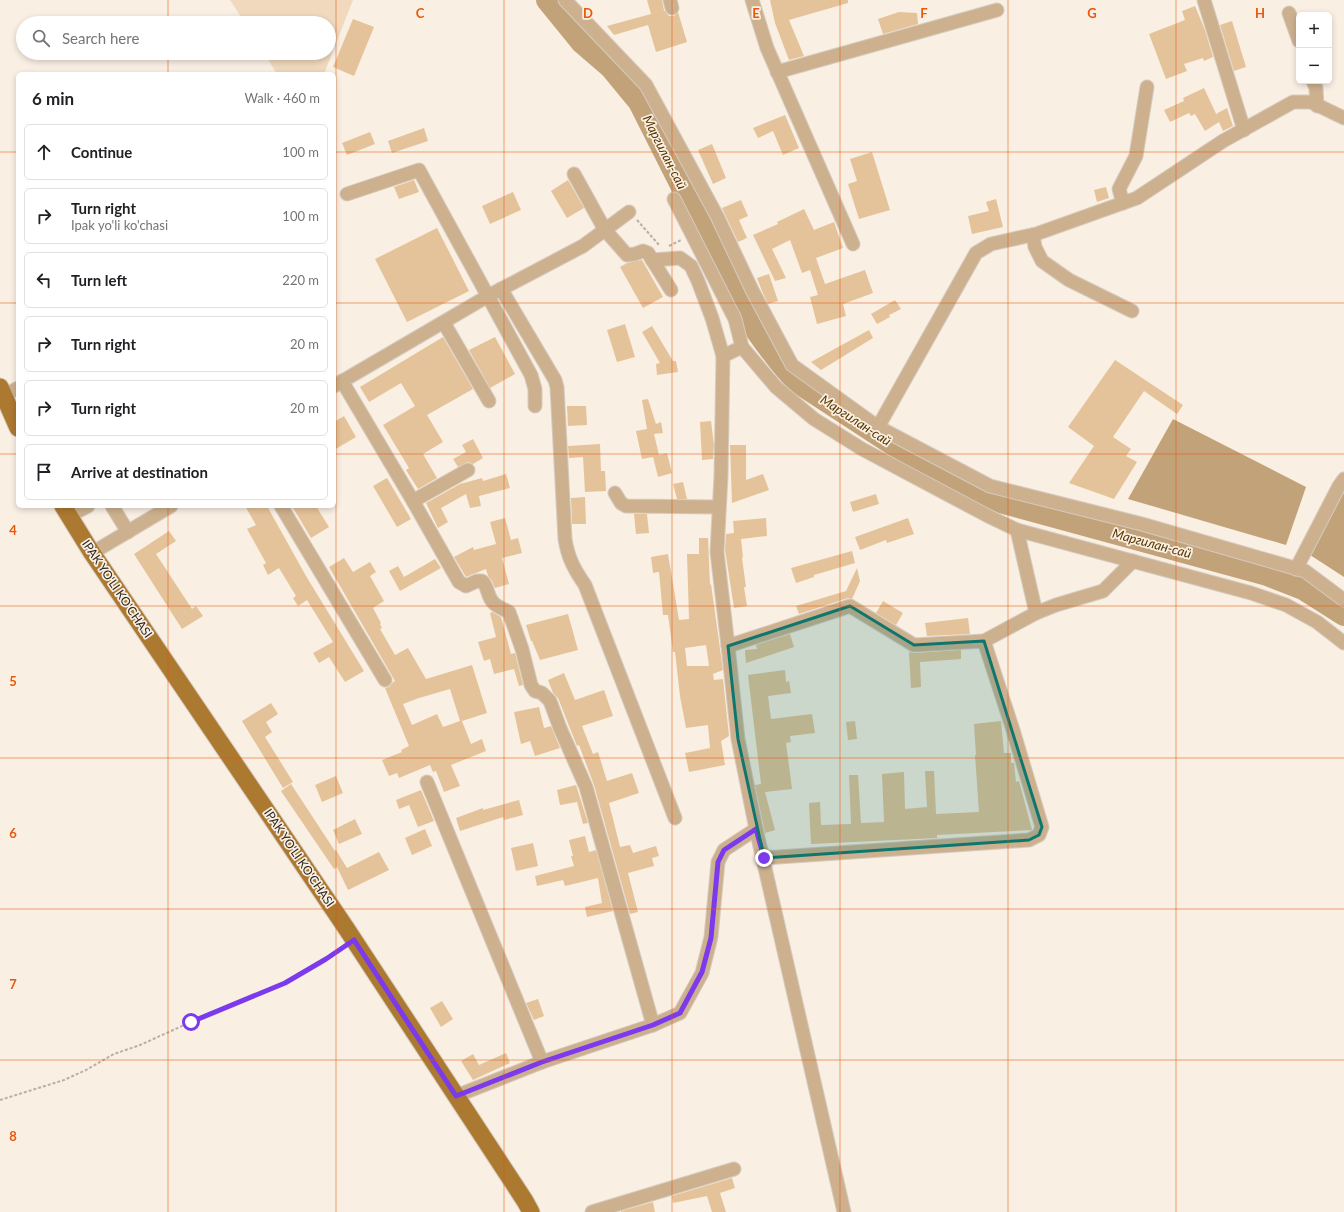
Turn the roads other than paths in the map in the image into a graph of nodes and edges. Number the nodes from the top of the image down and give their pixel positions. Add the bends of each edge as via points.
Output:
1 (565, 0) edge
2 (752, 0) edge
3 (1204, 0) edge
4 (997, 10) dead end
5 (1289, 13) dead end
6 (1296, 33) edge
7 (777, 72) junction
8 (1315, 84) edge
9 (1146, 87) dead end
10 (1318, 106) junction
11 (1344, 118) edge
12 (1244, 130) junction
13 (574, 174) dead end
14 (347, 194) dead end
15 (674, 199) dead end
16 (1123, 203) junction
17 (629, 212) road end
18 (605, 230) junction
19 (1033, 235) junction
20 (854, 244) dead end
21 (652, 260) junction
22 (501, 290) junction
23 (671, 290) dead end
24 (488, 296) junction
25 (1132, 311) dead end
26 (444, 323) junction
27 (742, 347) junction
28 (723, 356) junction
29 (338, 384) edge
30 (16, 388) edge
31 (2, 391) edge
32 (489, 401) dead end
33 (535, 406) dead end
34 (16, 423) edge
35 (878, 427) junction
36 (468, 470) dead end
37 (1344, 479) edge
38 (615, 493) dead end
39 (413, 501) junction
40 (720, 507) junction
41 (79, 508) edge
42 (113, 508) edge
43 (168, 508) edge
44 (283, 508) edge
45 (66, 511) edge
46 (1017, 530) junction
47 (128, 532) junction
48 (92, 553) junction
49 (1133, 561) junction
50 (1296, 569) junction
51 (1344, 600) edge
52 (1036, 614) junction
53 (984, 641) junction
54 (1344, 643) edge
55 (728, 646) junction
56 (385, 680) dead end
57 (427, 782) dead end
58 (675, 818) dead end
59 (756, 829) junction
60 (764, 858) junction
61 (653, 1025) junction
62 (542, 1062) junction
63 (456, 1096) junction
64 (734, 1169) dead end
65 (531, 1212) edge
66 (592, 1212) edge
67 (844, 1212) edge

1 - 35 street via 646,85 718,216 752,290 792,365
2 - 7 street via 766,48
3 - 12 street
4 - 7 street
5 - 6 street
7 - 20 street
8 - 10 street
9 - 16 street via 1136,156 1119,189
10 - 11 street
10 - 12 street via 1311,102 1293,102
12 - 16 street via 1137,198
13 - 18 street
14 - 24 street via 419,170
15 - 27 street via 734,319
16 - 19 street
17 - 18 street
18 - 21 street via 627,255 643,251 648,253
18 - 22 street via 583,246
19 - 25 street via 1035,247 1042,261 1069,280
19 - 35 street via 991,244 976,253
21 - 23 street
21 - 28 street via 680,258 691,266 712,318
22 - 24 street
22 - 58 street via 555,380 566,552 585,585
24 - 26 street
24 - 33 street via 531,375 535,389
26 - 29 street
26 - 32 street
27 - 28 street
27 - 46 street via 776,387 814,419 862,449
28 - 40 street
29 - 39 street
30 - 31 street
31 - 34 main road
35 - 50 street via 990,486 1142,524
36 - 39 street
37 - 50 street
38 - 40 street via 626,506
39 - 61 street via 459,582 466,586 482,581 491,600 509,612 531,685 535,691 542,693 550,701 586,787
40 - 55 street via 717,552
41 - 45 street
42 - 47 street
43 - 47 street
44 - 56 street
45 - 48 main road, IPAK YO'LI KO'CHASI
46 - 49 street
46 - 52 street
47 - 48 street
48 - 63 main road, IPAK YO'LI KO'CHASI via 354,940
49 - 52 street via 1103,590
49 - 54 street via 1251,593 1286,606 1317,622
50 - 51 street via 1305,571
52 - 53 street
53 - 55 street via 914,645 850,606
53 - 60 street via 1014,730 1042,827 1039,835 1029,840
55 - 59 street via 738,739
57 - 62 street
59 - 60 street
59 - 61 street via 724,850 718,862 711,938 702,972 680,1013
60 - 67 street
61 - 62 street
62 - 63 street
63 - 65 main road, IPAK YO'LI KO'CHASI
64 - 66 street

